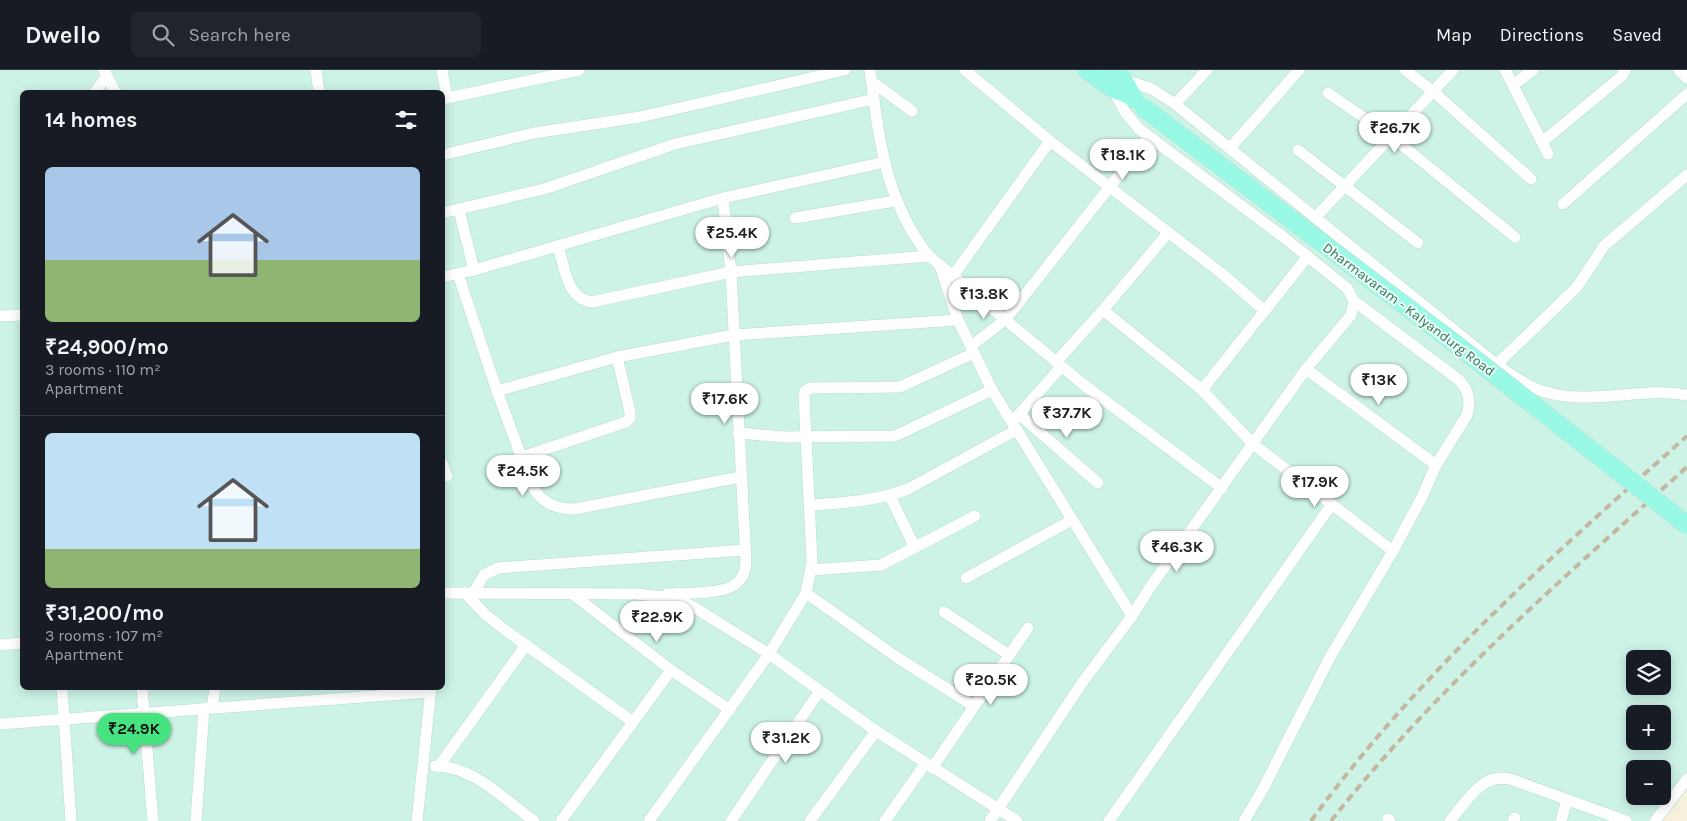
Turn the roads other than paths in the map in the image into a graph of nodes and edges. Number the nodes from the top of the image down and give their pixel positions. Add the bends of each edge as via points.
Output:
1 (442, 70) edge
2 (579, 70) edge
3 (845, 70) edge
4 (965, 70) edge
5 (1087, 70) edge
6 (1207, 70) edge
7 (1299, 70) edge
8 (1405, 70) edge
9 (1453, 70) edge
10 (1505, 70) edge
11 (1533, 70) edge
12 (1624, 70) edge
13 (1680, 70) edge
14 (320, 71) edge
15 (105, 74) edge
16 (870, 75) edge
17 (1687, 78) edge
18 (1116, 79) edge
19 (1513, 86) junction
20 (96, 90) edge
21 (114, 90) edge
22 (319, 90) edge
23 (444, 90) edge
24 (1328, 93) dead end
25 (1434, 93) junction
26 (1687, 94) edge
27 (874, 98) junction
28 (445, 99) edge
29 (1175, 104) junction
30 (912, 111) dead end
31 (1149, 137) junction
32 (1392, 138) junction
33 (1050, 141) junction
34 (1542, 142) junction
35 (1231, 148) junction
36 (1298, 150) dead end
37 (445, 154) edge
38 (1548, 154) dead end
39 (885, 162) junction
40 (1687, 175) edge
41 (1532, 180) dead end
42 (1345, 187) junction
43 (1110, 188) junction
44 (723, 198) junction
45 (896, 201) junction
46 (1563, 204) dead end
47 (459, 210) junction
48 (445, 212) edge
49 (795, 218) dead end
50 (1315, 218) junction
51 (1168, 233) junction
52 (1515, 237) dead end
53 (1418, 243) dead end
54 (558, 246) junction
55 (929, 256) junction
56 (1308, 256) junction
57 (940, 266) junction
58 (474, 270) junction
59 (732, 272) junction
60 (458, 274) junction
61 (445, 276) edge
62 (952, 277) junction
63 (1354, 300) junction
64 (1103, 310) junction
65 (1265, 311) junction
66 (20, 314) edge
67 (0, 316) edge
68 (958, 320) junction
69 (1005, 320) junction
70 (734, 335) junction
71 (972, 350) junction
72 (617, 357) junction
73 (1058, 364) junction
74 (1497, 364) junction
75 (1306, 369) junction
76 (992, 390) junction
77 (1202, 390) junction
78 (497, 392) junction
79 (1687, 395) edge
80 (1020, 414) junction
81 (1013, 427) junction
82 (738, 433) junction
83 (805, 436) junction
84 (1253, 444) junction
85 (522, 457) junction
86 (1436, 465) junction
87 (445, 471) edge
88 (447, 476) dead end
89 (740, 477) junction
90 (1098, 483) dead end
91 (1222, 488) junction
92 (890, 496) junction
93 (1332, 504) junction
94 (810, 505) junction
95 (975, 516) dead end
96 (1072, 520) junction
97 (1687, 525) edge
98 (915, 548) junction
99 (745, 550) junction
100 (1393, 550) junction
101 (811, 570) junction
102 (966, 578) dead end
103 (445, 593) edge
104 (469, 593) junction
105 (571, 593) junction
106 (806, 593) junction
107 (655, 595) junction
108 (944, 612) dead end
109 (1132, 616) junction
110 (1028, 628) dead end
111 (20, 643) edge
112 (0, 645) edge
113 (526, 646) junction
114 (769, 654) junction
115 (1009, 655) junction
116 (671, 670) junction
117 (62, 690) edge
118 (142, 690) edge
119 (214, 690) edge
120 (430, 690) edge
121 (819, 692) junction
122 (974, 706) junction
123 (208, 708) junction
124 (730, 710) junction
125 (144, 713) junction
126 (64, 720) junction
127 (633, 722) junction
128 (0, 724) edge
129 (876, 731) junction
130 (424, 766) junction
131 (440, 766) junction
132 (929, 766) junction
133 (1687, 779) edge
134 (1567, 800) junction
135 (999, 808) junction
136 (1614, 818) edge
137 (71, 821) edge
138 (153, 821) edge
139 (196, 821) edge
140 (417, 821) edge
141 (534, 821) edge
142 (561, 821) edge
143 (649, 821) edge
144 (731, 821) edge
145 (810, 821) edge
146 (885, 821) edge
147 (990, 821) edge
148 (1016, 821) edge
149 (1109, 821) edge
150 (1244, 821) edge
151 (1450, 821) edge
152 (1561, 821) edge
153 (1626, 821) edge
154 (1656, 821) edge

1 - 23 street
2 - 28 street
3 - 37 street via 640,117 534,133
4 - 33 street
5 - 18 main road, Dharmavaram - Kalyandurg Road
6 - 29 street
7 - 35 street
8 - 25 street
9 - 25 street
10 - 19 street
11 - 19 street
12 - 34 street via 1622,76
13 - 17 street
14 - 22 street
15 - 20 street
15 - 21 street
16 - 27 street
16 - 30 street
18 - 29 street via 1152,89
18 - 31 street via 1125,112
18 - 97 main road, Dharmavaram - Kalyandurg Road, bridge via 1144,108 1453,342
19 - 34 street
24 - 32 street
25 - 32 street
25 - 41 street
26 - 46 street
27 - 39 street
27 - 47 street via 676,144 544,189
29 - 35 street
31 - 43 street
31 - 56 street
32 - 42 street
32 - 52 street
33 - 43 street
33 - 62 street
34 - 38 street
35 - 50 street
36 - 42 street
39 - 44 street
39 - 45 street
40 - 74 street via 1604,246 1574,291
42 - 50 street
42 - 53 street
43 - 51 street
43 - 69 street
44 - 54 street
44 - 59 street
45 - 49 street
45 - 55 street via 910,231
47 - 48 street
47 - 58 street
50 - 74 street
51 - 64 street
51 - 65 street
54 - 58 street
54 - 59 street via 570,286 582,300 601,300
55 - 57 street
55 - 59 street
56 - 63 street via 1347,288
56 - 65 street
57 - 62 street
57 - 68 street
58 - 60 street
59 - 70 street
60 - 61 street
60 - 78 street
62 - 69 street
63 - 75 street via 1351,315
63 - 86 street via 1467,388 1470,406 1467,415
64 - 73 street
64 - 77 street
65 - 77 street
66 - 67 street
68 - 70 street
68 - 71 street
69 - 71 street
69 - 73 street
70 - 72 street
70 - 82 street
71 - 76 street
71 - 83 street via 900,387 806,390
72 - 78 street
72 - 85 street via 630,418
73 - 80 street
73 - 91 street
74 - 79 street via 1534,388 1561,396
75 - 84 street
75 - 86 street
76 - 81 street
76 - 83 street via 895,436
77 - 84 street
78 - 85 street
80 - 81 street
80 - 90 street
81 - 92 street via 914,486
81 - 96 street
82 - 83 street
82 - 89 street
83 - 94 street
84 - 91 street
84 - 93 street
85 - 89 street via 539,498 563,509
86 - 100 street
87 - 88 street
89 - 99 street
91 - 109 street
92 - 94 street via 869,501
92 - 98 street
93 - 100 street
93 - 149 street
94 - 101 street
95 - 98 street
96 - 102 street
96 - 109 street
98 - 101 street via 881,566
99 - 104 street via 498,568 484,575
99 - 107 street via 745,572 734,586 722,590
100 - 150 street via 1322,672
101 - 106 street
103 - 104 street
104 - 105 street
104 - 113 street via 485,614
105 - 107 street
105 - 116 street
106 - 114 street
106 - 122 street via 898,658
107 - 114 street via 692,606
108 - 115 street
109 - 135 street via 1082,683
110 - 115 street
111 - 112 street
113 - 127 street
113 - 131 street
114 - 121 street
114 - 124 street
115 - 122 street
116 - 124 street
116 - 127 street
117 - 126 street
118 - 125 street
119 - 123 street
120 - 123 street
120 - 130 street
121 - 129 street
121 - 144 street
122 - 132 street
123 - 125 street
123 - 139 street
124 - 143 street
125 - 126 street
125 - 138 street
126 - 128 street
126 - 137 street
127 - 142 street
129 - 132 street
129 - 145 street
130 - 131 street
130 - 140 street
131 - 141 street via 468,773
132 - 135 street
132 - 146 street
133 - 154 street
134 - 136 street
134 - 151 street via 1513,780 1497,778 1480,786
134 - 152 street
135 - 147 street
135 - 148 street
136 - 153 street

